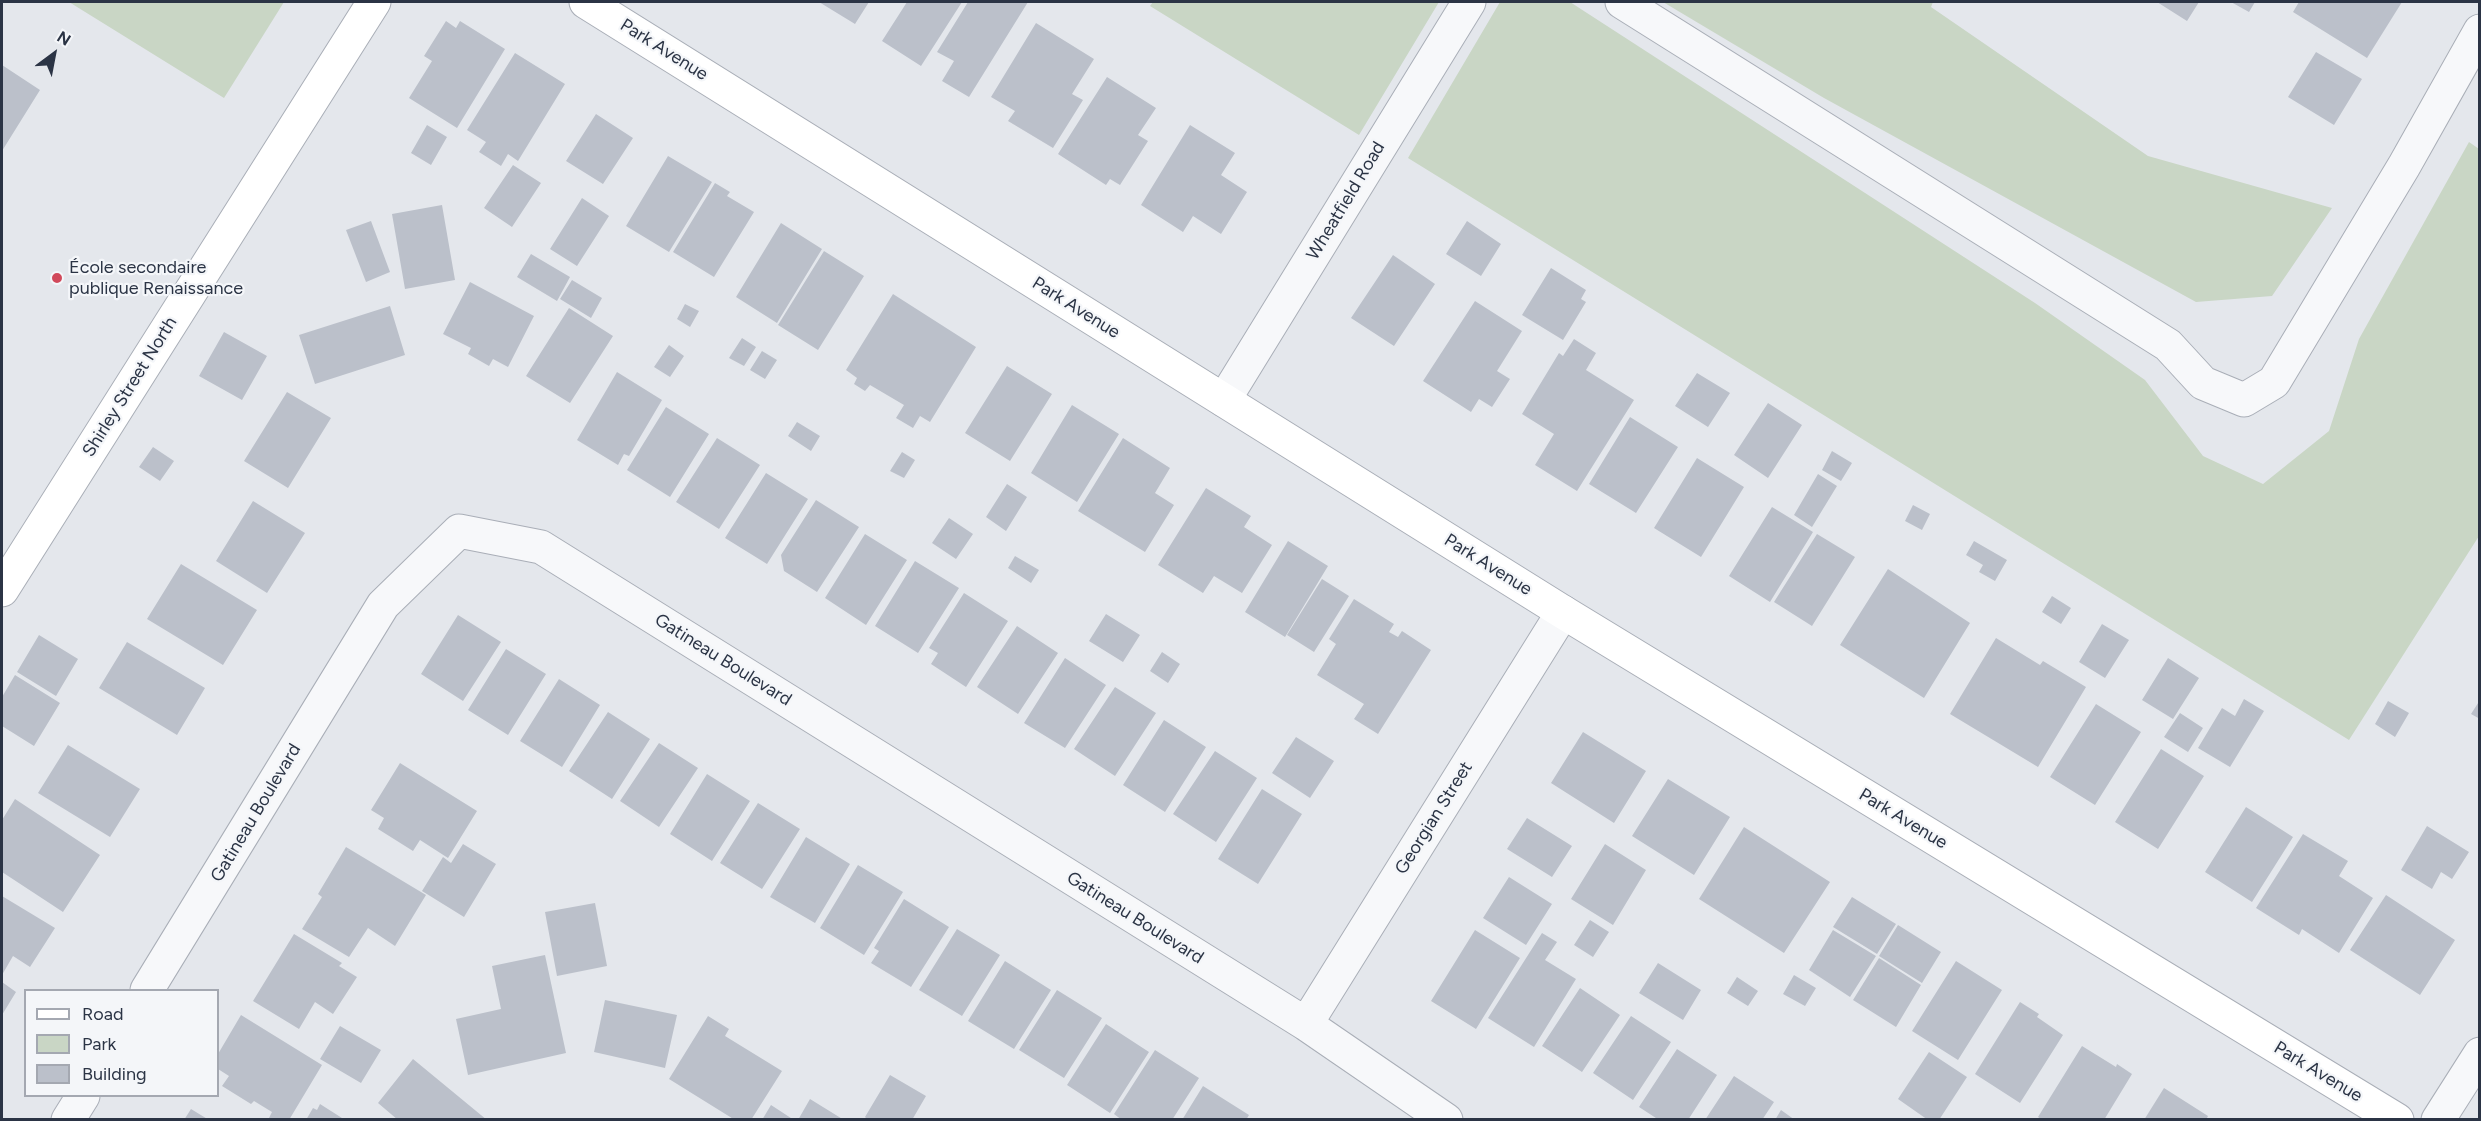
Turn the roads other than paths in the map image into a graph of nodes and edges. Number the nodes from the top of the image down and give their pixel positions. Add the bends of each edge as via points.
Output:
1 (374, 2) edge
2 (586, 2) edge
3 (1468, 2) edge
4 (1622, 2) edge
5 (2480, 31) edge
6 (1224, 400) junction
7 (2, 590) edge
8 (1563, 612) junction
9 (148, 989) edge
10 (1306, 1024) junction
11 (2480, 1054) edge
12 (82, 1097) edge
13 (68, 1119) edge
14 (1446, 1119) edge
15 (2397, 1119) edge
16 (2438, 1119) edge

1 - 7 street, Shirley Street North
2 - 6 street, Park Avenue
3 - 6 street, Wheatfield Road
4 - 5 street via 2168,345 2203,383 2244,400 2274,382
6 - 8 street, Park Avenue
8 - 10 street, Georgian Street
8 - 15 street, Park Avenue
9 - 10 street, Gatineau Boulevard via 383,605 459,531 542,547
10 - 14 street, Gatineau Boulevard
11 - 16 street
12 - 13 street

